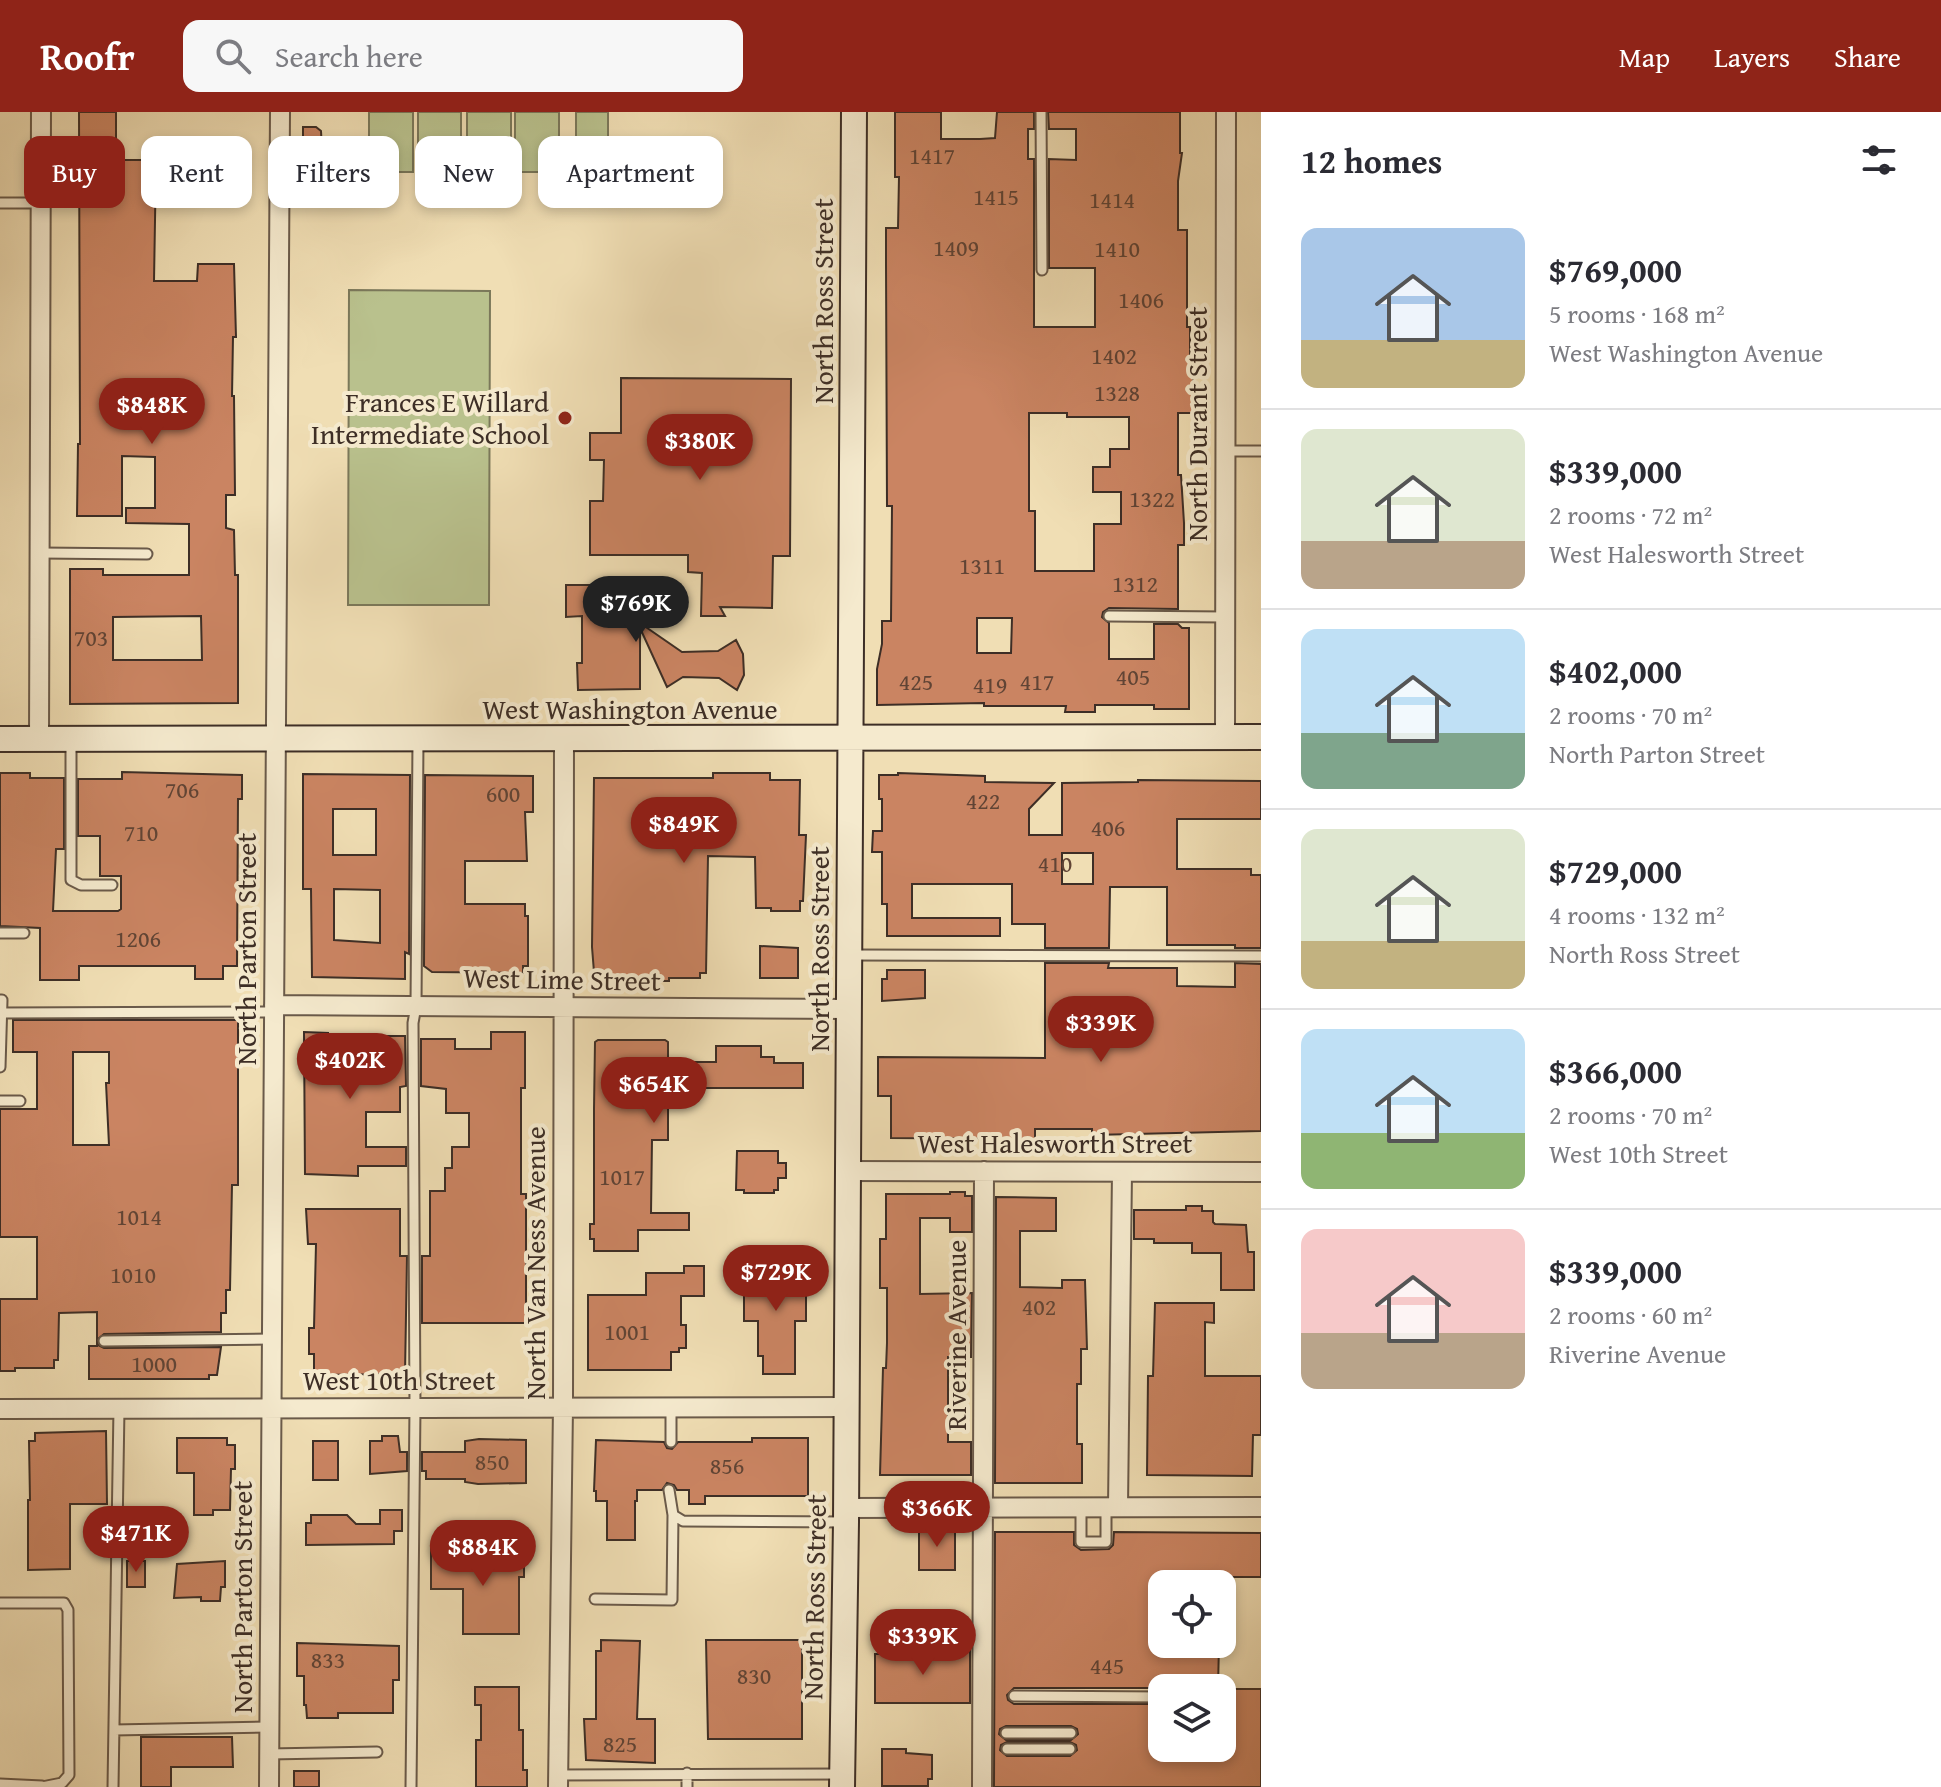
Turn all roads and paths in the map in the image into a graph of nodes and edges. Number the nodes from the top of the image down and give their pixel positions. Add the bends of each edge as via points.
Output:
1 (41, 112) edge
2 (280, 112) edge
3 (854, 112) edge
4 (1041, 112) edge
5 (1226, 112) edge
6 (41, 136) edge
7 (0, 203) edge
8 (24, 203) edge
9 (41, 208) edge
10 (1042, 270) dead end
11 (1226, 451) junction
12 (1261, 451) edge
13 (40, 553) junction
14 (147, 554) dead end
15 (1109, 616) dead end
16 (1225, 617) junction
17 (1225, 737) junction
18 (1261, 737) edge
19 (850, 738) junction
20 (0, 739) edge
21 (39, 739) junction
22 (72, 739) junction
23 (276, 739) junction
24 (418, 740) junction
25 (564, 740) junction
26 (112, 885) dead end
27 (0, 933) edge
28 (24, 933) dead end
29 (849, 955) junction
30 (1261, 956) edge
31 (0, 1000) edge
32 (416, 1006) junction
33 (563, 1007) junction
34 (274, 1008) junction
35 (849, 1009) junction
36 (2, 1013) junction
37 (0, 1067) edge
38 (0, 1101) edge
39 (20, 1101) dead end
40 (848, 1171) junction
41 (984, 1171) junction
42 (1122, 1172) junction
43 (1261, 1172) edge
44 (272, 1339) junction
45 (104, 1341) dead end
46 (563, 1407) junction
47 (671, 1407) junction
48 (846, 1407) junction
49 (119, 1408) junction
50 (272, 1408) junction
51 (415, 1408) junction
52 (0, 1409) edge
53 (671, 1442) dead end
54 (669, 1490) dead end
55 (1112, 1507) junction
56 (1261, 1507) edge
57 (983, 1508) junction
58 (1081, 1508) junction
59 (673, 1515) junction
60 (846, 1515) junction
61 (595, 1599) dead end
62 (0, 1603) edge
63 (1014, 1696) dead end
64 (1148, 1697) edge
65 (269, 1727) junction
66 (114, 1730) junction
67 (1006, 1733) dead end
68 (1071, 1733) dead end
69 (1007, 1749) dead end
70 (1070, 1749) dead end
71 (377, 1752) dead end
72 (269, 1754) junction
73 (687, 1773) junction
74 (842, 1780) edge
75 (558, 1781) edge
76 (0, 1784) edge
77 (42, 1786) edge
78 (113, 1787) edge
79 (269, 1787) edge
80 (411, 1787) edge
81 (687, 1787) edge
82 (982, 1787) edge

1 - 6 street
2 - 23 street, North Parton Street
3 - 19 street, North Ross Street
4 - 10 lane
5 - 11 street, North Durant Street
7 - 8 lane
9 - 13 street
11 - 12 lane
11 - 16 street, North Durant Street
13 - 14 lane
13 - 21 street
15 - 16 lane
16 - 17 street, North Durant Street
17 - 18 street, West Washington Avenue
17 - 19 street, West Washington Avenue
19 - 25 street, West Washington Avenue
19 - 29 street, North Ross Street
20 - 21 street, West Washington Avenue
21 - 22 street, West Washington Avenue
22 - 23 street, West Washington Avenue
22 - 26 lane via 71,880
23 - 24 street, West Washington Avenue
23 - 34 street, North Parton Street
24 - 25 street, West Washington Avenue
24 - 32 lane
25 - 33 street, North Van Ness Avenue
27 - 28 lane
29 - 30 lane
29 - 35 street, North Ross Street
31 - 36 lane
32 - 33 street, West Lime Street
32 - 34 street, West Lime Street
32 - 51 lane
33 - 35 street, West Lime Street
33 - 46 street, North Van Ness Avenue
34 - 36 lane
34 - 44 street, North Parton Street
35 - 40 street, North Ross Street
36 - 37 lane
38 - 39 lane
40 - 41 street, West Halesworth Street
40 - 48 street, North Ross Street
41 - 42 street, West Halesworth Street
41 - 57 street, Riverine Avenue
42 - 43 street, West Halesworth Street
42 - 55 street
44 - 45 lane
44 - 50 street, North Parton Street
46 - 47 street, West 10th Street
46 - 51 street, West 10th Street
46 - 75 street, North Van Ness Avenue
47 - 48 street, West 10th Street
47 - 53 lane
48 - 60 street, North Ross Street
49 - 50 street, West 10th Street
49 - 52 street, West 10th Street
49 - 66 lane
50 - 51 street, West 10th Street
50 - 65 street, North Parton Street
51 - 80 lane
54 - 59 lane
55 - 56 street
55 - 58 street
55 - 58 lane via 1106,1542 1081,1542
57 - 58 street
57 - 60 street
57 - 82 street, Riverine Avenue
59 - 60 lane via 683,1521
59 - 61 lane via 672,1600
60 - 74 street, North Ross Street
62 - 77 lane via 64,1603 68,1610 69,1775 62,1783
63 - 64 lane
65 - 66 lane
65 - 72 street, North Parton Street
66 - 78 lane
67 - 68 lane
69 - 70 lane
71 - 72 lane
72 - 79 street, North Parton Street
73 - 74 lane
73 - 75 lane
73 - 81 lane
76 - 77 lane

